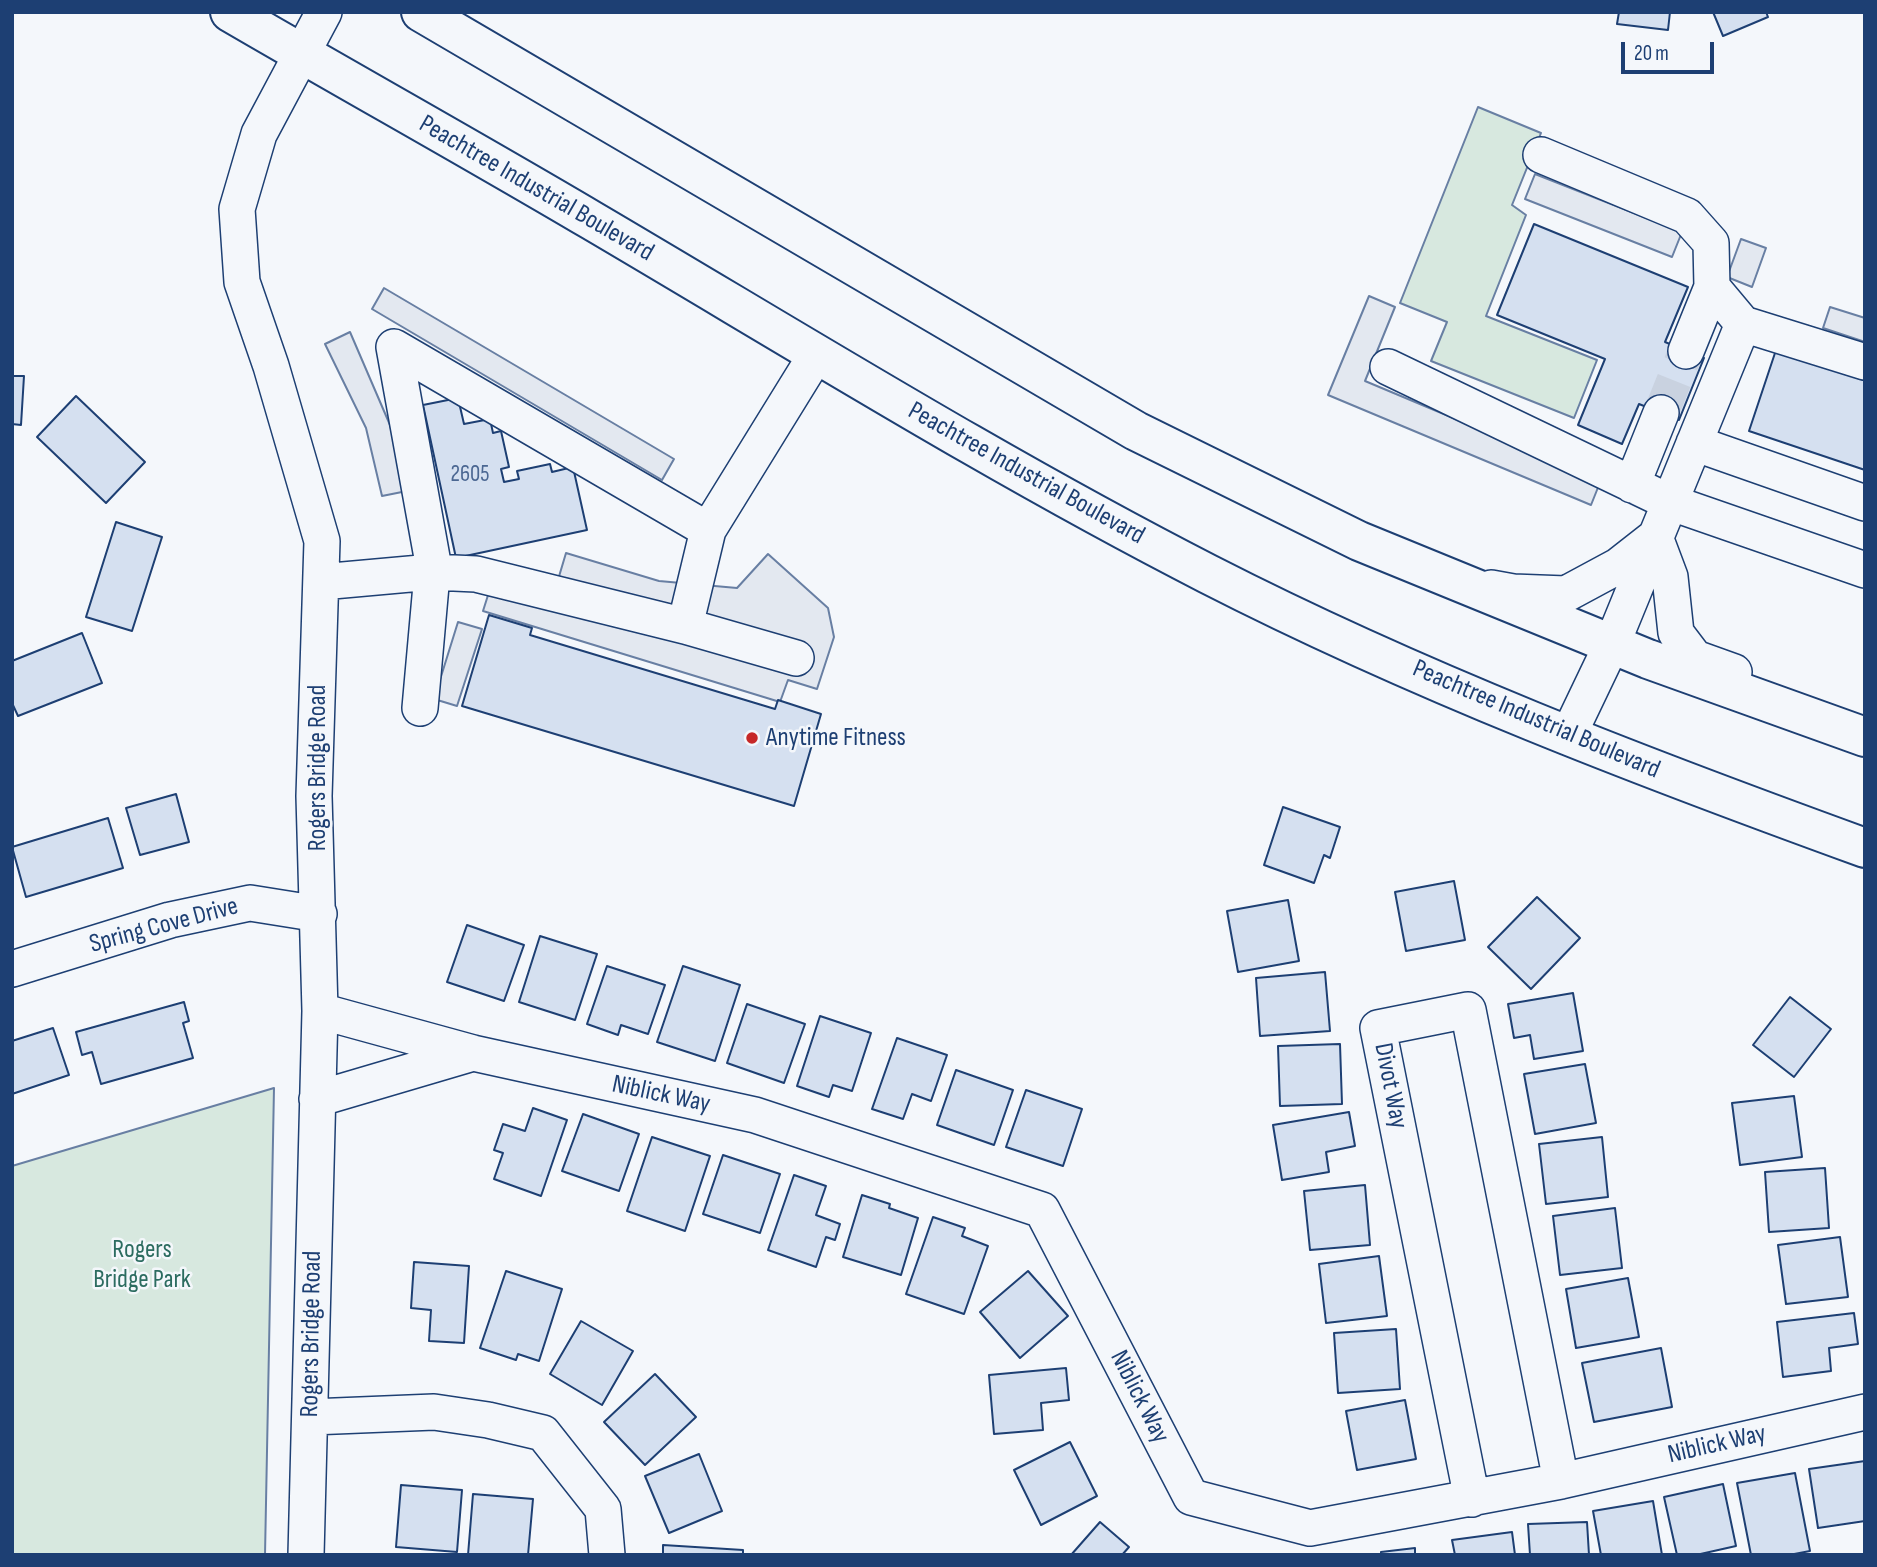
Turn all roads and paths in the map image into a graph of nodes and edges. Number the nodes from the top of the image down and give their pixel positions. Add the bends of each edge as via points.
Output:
1 (230, 12) edge
2 (324, 12) edge
3 (421, 12) edge
4 (304, 55) junction
5 (1542, 155) dead end
6 (1712, 286) junction
7 (1743, 324) junction
8 (1686, 351) tunnel mouth
9 (816, 355) junction
10 (1865, 362) edge
11 (1388, 367) dead end
12 (1661, 413) tunnel mouth
13 (1694, 443) junction
14 (1632, 485) junction
15 (1669, 502) junction
16 (1865, 503) edge
17 (708, 530) junction
18 (1655, 537) junction
19 (1865, 570) edge
20 (432, 572) junction
21 (1455, 580) junction
22 (321, 582) junction
23 (684, 626) junction
24 (1612, 644) junction
25 (796, 658) dead end
26 (420, 708) dead end
27 (1865, 722) edge
28 (1568, 736) junction
29 (1865, 737) edge
30 (1865, 848) edge
31 (319, 914) junction
32 (12, 969) edge
33 (320, 1011) junction
34 (473, 1053) junction
35 (317, 1099) junction
36 (1865, 1412) edge
37 (311, 1417) junction
38 (1561, 1481) junction
39 (1472, 1499) junction
40 (306, 1555) edge
41 (607, 1555) edge

1 - 4 highway, Peachtree Industrial Boulevard
2 - 4 street, Rogers Bridge Road
3 - 21 highway via 1136,431 1359,541
4 - 9 highway, Peachtree Industrial Boulevard
4 - 22 street, Rogers Bridge Road via 260,134 237,209 242,282 322,541
5 - 6 street via 1687,216 1712,243
6 - 7 street
6 - 8 street
7 - 10 street
7 - 13 street
9 - 17 street
9 - 28 highway, Peachtree Industrial Boulevard via 1213,576
11 - 14 street
12 - 14 street
13 - 15 street
13 - 16 street
14 - 15 street
15 - 18 street
15 - 19 street
17 - 20 street via 394,346
17 - 23 street
18 - 21 street via 1618,566 1566,594 1513,592
18 - 24 street
18 - 27 street via 1670,578 1676,633 1695,658
20 - 22 street
20 - 23 street via 476,573
20 - 26 street
21 - 24 highway
22 - 31 street, Rogers Bridge Road via 314,796
23 - 25 street
24 - 28 street
24 - 29 highway
28 - 30 highway, Peachtree Industrial Boulevard
31 - 32 street, Spring Cove Drive via 250,903 170,920
31 - 33 street, Rogers Bridge Road
33 - 34 street, Niblick Way
33 - 35 street, Rogers Bridge Road
34 - 35 street, Niblick Way
34 - 39 street, Niblick Way via 755,1115 1042,1210 1191,1497 1310,1528
35 - 37 street, Rogers Bridge Road
36 - 38 street, Niblick Way
37 - 40 street, Rogers Bridge Road
37 - 41 street via 434,1412 543,1433 603,1509
38 - 39 street, Niblick Way
38 - 39 street, Divot Way via 1468,1010 1378,1028

